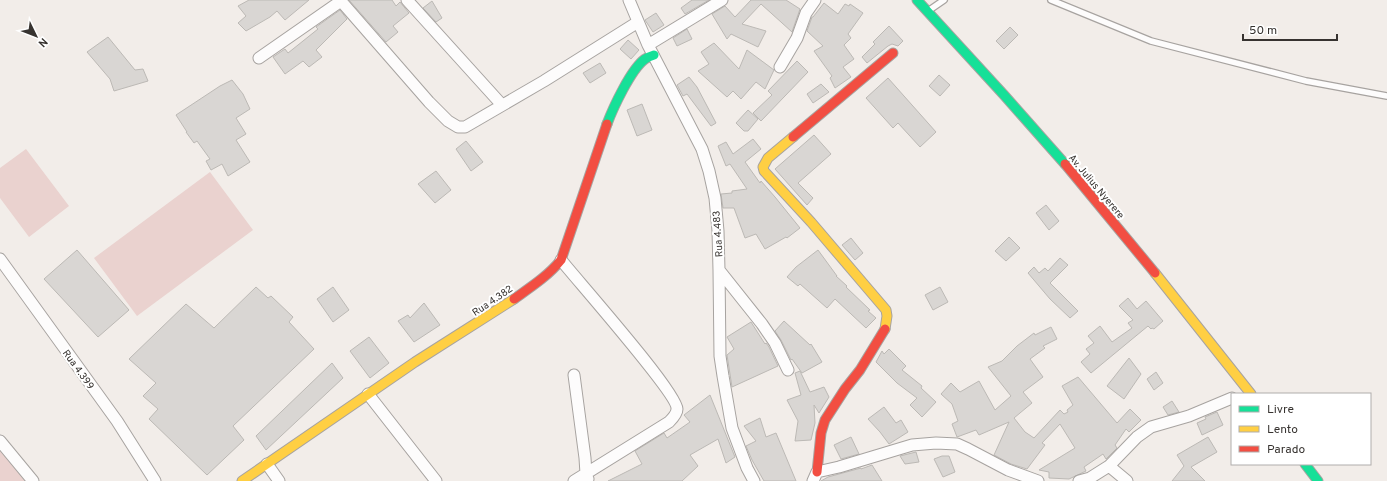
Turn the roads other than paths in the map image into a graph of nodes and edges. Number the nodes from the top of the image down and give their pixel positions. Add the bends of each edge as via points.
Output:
1 (407, 0) edge
2 (629, 0) edge
3 (722, 0) edge
4 (815, 0) edge
5 (917, 0) edge
6 (944, 0) edge
7 (1052, 0) edge
8 (341, 1) edge
9 (928, 11) junction
10 (638, 22) junction
11 (648, 45) junction
12 (893, 53) dead end
13 (654, 55) junction
14 (259, 58) dead end
15 (780, 67) dead end
16 (1387, 96) edge
17 (502, 105) junction
18 (0, 259) edge
19 (561, 260) junction
20 (719, 270) junction
21 (788, 370) dead end
22 (574, 375) dead end
23 (1247, 393) edge
24 (368, 394) junction
25 (1231, 398) edge
26 (0, 441) edge
27 (267, 464) junction
28 (1306, 465) edge
29 (1109, 466) junction
30 (815, 476) edge
31 (587, 478) edge
32 (33, 481) edge
33 (155, 481) edge
34 (242, 481) edge
35 (279, 481) edge
36 (436, 481) edge
37 (574, 481) edge
38 (754, 481) edge
39 (1038, 481) edge
40 (1079, 481) edge
41 (1127, 481) edge
42 (1318, 481) edge

1 - 17 street
2 - 10 street, Rua 4.483
3 - 11 street
4 - 15 street
5 - 9 street, Av. Julius Nyerere
6 - 9 lane
7 - 16 lane via 1151,41 1306,81
8 - 14 street
8 - 17 street via 429,102 454,125 465,127
9 - 23 street, Av. Julius Nyerere via 1070,171 1150,268
10 - 11 street, Rua 4.483
10 - 17 street
11 - 13 street, Rua 4.483
12 - 30 street via 768,158 762,167 886,310 885,329 873,351 825,420
13 - 19 street, Rua 4.382 via 645,59 633,72 611,114
13 - 20 street, Rua 4.483 via 702,149 709,171 715,198
18 - 33 street, Rua 4.399 via 117,421
19 - 24 street, Rua 4.382 via 538,282
19 - 31 street via 668,389 678,409 669,422
20 - 21 street via 762,324
20 - 38 street, Rua 4.483 via 722,376 732,428
22 - 31 street
24 - 27 street, Rua 4.382
24 - 36 street
25 - 29 street via 1189,416 1150,427
26 - 32 street
27 - 34 street, Rua 4.382
27 - 35 street
28 - 42 street
29 - 40 street via 1090,478
29 - 41 street
30 - 39 street via 912,444 957,444 1008,470
31 - 37 street

